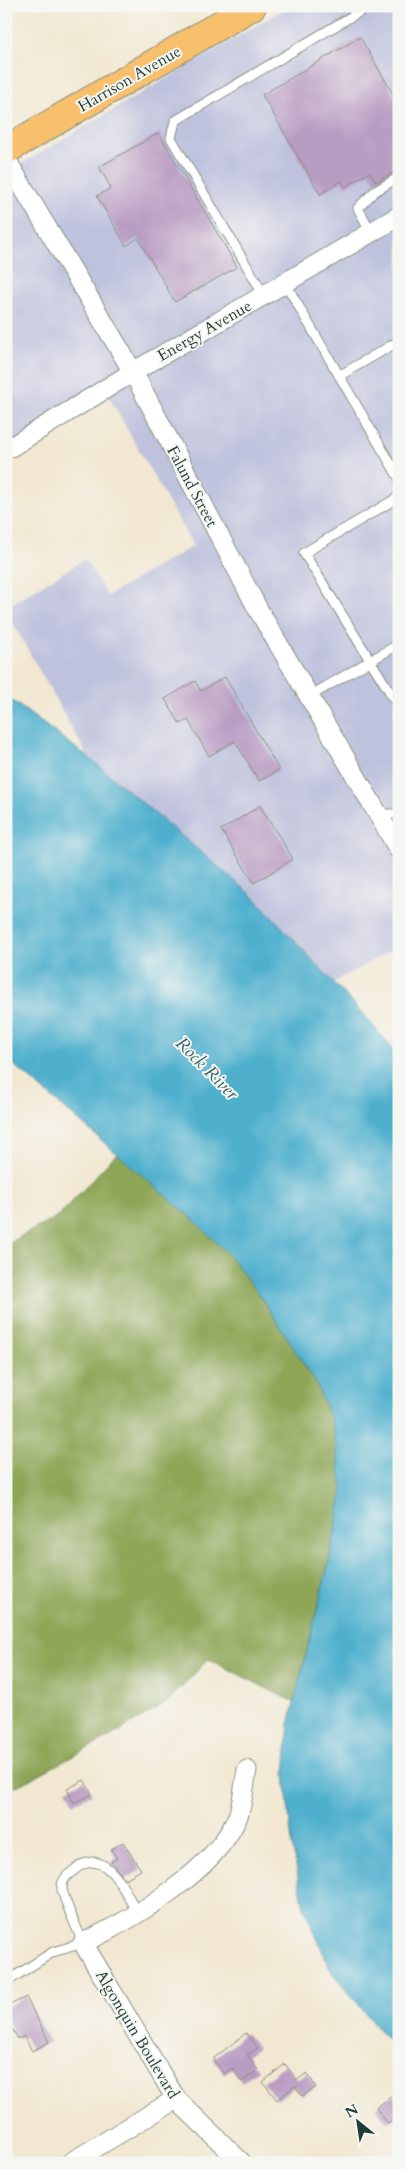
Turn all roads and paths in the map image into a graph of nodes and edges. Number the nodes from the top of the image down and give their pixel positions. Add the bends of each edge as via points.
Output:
1 (252, 6) edge
2 (369, 6) edge
3 (6, 150) edge
4 (6, 159) edge
5 (399, 176) edge
6 (399, 216) edge
7 (372, 232) junction
8 (285, 283) junction
9 (264, 296) junction
10 (399, 340) edge
11 (133, 372) junction
12 (339, 376) junction
13 (11, 448) dead end
14 (399, 478) edge
15 (399, 497) edge
16 (399, 644) edge
17 (370, 661) junction
18 (310, 696) junction
19 (397, 702) edge
20 (379, 814) junction
21 (399, 814) edge
22 (399, 850) edge
23 (247, 1770) dead end
24 (137, 1912) junction
25 (83, 1943) junction
26 (6, 1982) edge
27 (176, 2099) junction
28 (70, 2163) edge
29 (242, 2163) edge

1 - 3 main road, Harrison Avenue
2 - 9 lane via 175,120 172,138
4 - 11 street, Falund Street
5 - 7 lane via 374,192 358,208
6 - 7 street, Energy Avenue
7 - 8 street, Energy Avenue
8 - 9 street, Energy Avenue
8 - 12 lane
9 - 11 street, Energy Avenue
10 - 12 lane
11 - 13 street, Energy Avenue
11 - 18 street, Falund Street via 259,610
12 - 14 lane
15 - 17 lane via 304,553
16 - 17 lane
17 - 18 lane
17 - 19 lane
18 - 20 street, Falund Street
20 - 21 lane
20 - 22 street, Falund Street
23 - 24 street via 239,1813 225,1841 197,1870
24 - 25 street
24 - 25 lane via 110,1869 100,1862 77,1867 65,1878 62,1889
25 - 26 lane via 53,1952
25 - 27 street, Algonquin Boulevard
27 - 28 street
27 - 29 street, Algonquin Boulevard

